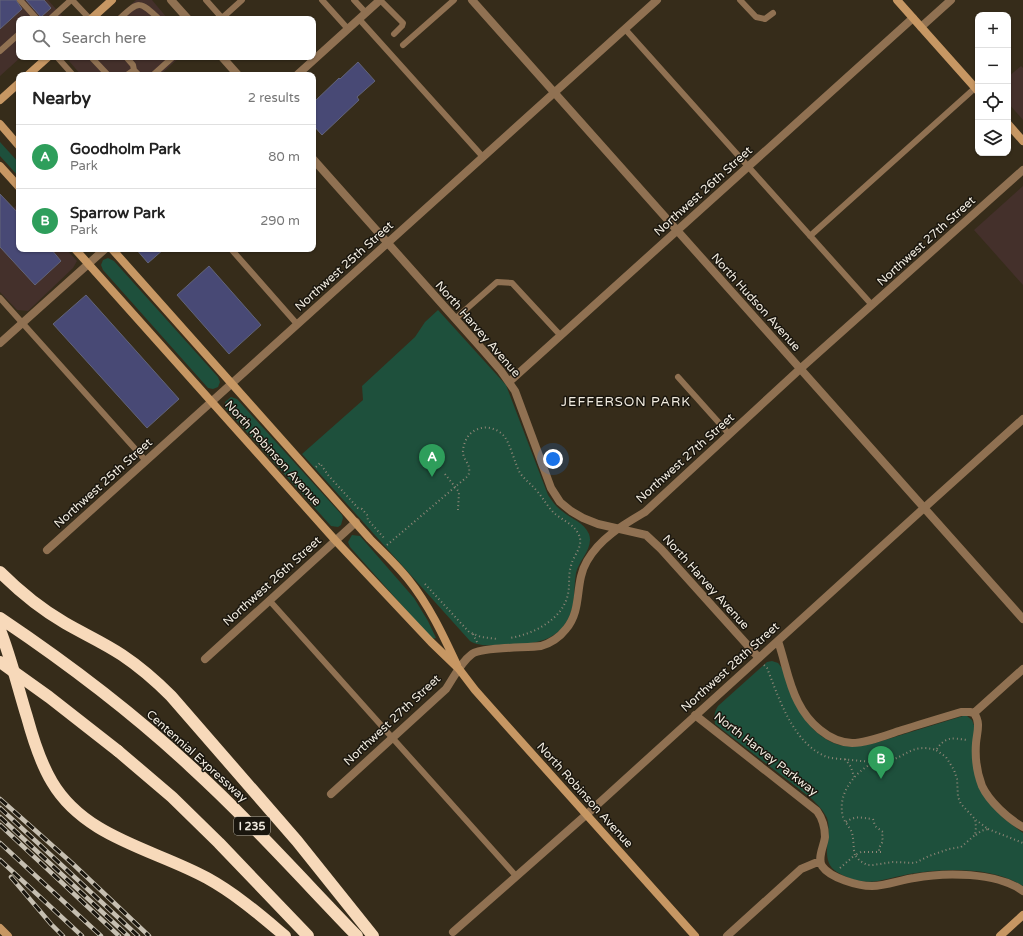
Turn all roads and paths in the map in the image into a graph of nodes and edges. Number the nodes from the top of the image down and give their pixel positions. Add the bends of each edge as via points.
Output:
1 (20, 0) edge
2 (72, 0) edge
3 (112, 0) edge
4 (171, 0) edge
5 (206, 0) edge
6 (242, 0) edge
7 (322, 0) edge
8 (354, 0) edge
9 (380, 0) edge
10 (454, 0) edge
11 (472, 0) edge
12 (657, 0) edge
13 (740, 0) edge
14 (897, 0) edge
15 (951, 0) edge
16 (366, 13) junction
17 (773, 13) dead end
18 (34, 16) edge
19 (53, 16) edge
20 (87, 16) edge
21 (93, 16) edge
22 (122, 16) edge
23 (156, 16) edge
24 (185, 16) edge
25 (219, 16) edge
26 (225, 16) edge
27 (913, 18) junction
28 (359, 19) junction
29 (921, 26) junction
30 (625, 28) junction
31 (348, 29) junction
32 (394, 34) dead end
33 (16, 37) edge
34 (403, 45) dead end
35 (0, 51) edge
36 (316, 58) edge
37 (42, 60) edge
38 (60, 60) edge
39 (95, 60) edge
40 (129, 60) edge
41 (170, 60) edge
42 (225, 60) edge
43 (314, 60) edge
44 (134, 70) joint
45 (31, 72) edge
46 (70, 72) edge
47 (105, 72) edge
48 (131, 72) edge
49 (156, 72) edge
50 (235, 72) edge
51 (300, 72) edge
52 (16, 86) edge
53 (975, 87) edge
54 (975, 91) edge
55 (554, 93) junction
56 (0, 100) edge
57 (0, 124) edge
58 (1011, 127) edge
59 (1023, 141) edge
60 (16, 143) edge
61 (483, 157) junction
62 (316, 162) edge
63 (0, 166) edge
64 (748, 167) junction
65 (1023, 170) edge
66 (16, 184) edge
67 (677, 231) junction
68 (810, 236) junction
69 (387, 243) junction
70 (77, 252) edge
71 (102, 252) edge
72 (115, 252) edge
73 (235, 252) edge
74 (88, 264) junction
75 (0, 298) edge
76 (872, 305) junction
77 (455, 319) junction
78 (22, 323) junction
79 (298, 324) junction
80 (560, 336) junction
81 (0, 343) edge
82 (800, 369) junction
83 (678, 377) dead end
84 (509, 382) junction
85 (232, 383) junction
86 (212, 402) junction
87 (1023, 420) edge
88 (729, 434) junction
89 (146, 461) junction
90 (310, 472) junction
91 (445, 474) dead end
92 (455, 486) junction
93 (924, 508) junction
94 (458, 510) dead end
95 (356, 522) junction
96 (617, 528) junction
97 (335, 540) junction
98 (47, 550) dead end
99 (0, 572) edge
100 (423, 583) dead end
101 (269, 600) junction
102 (0, 618) edge
103 (1023, 619) edge
104 (0, 630) edge
105 (507, 638) dead end
106 (500, 639) dead end
107 (778, 641) junction
108 (758, 658) junction
109 (204, 659) dead end
110 (0, 662) edge
111 (459, 669) junction
112 (1023, 669) edge
113 (974, 713) junction
114 (695, 715) junction
115 (392, 738) junction
116 (936, 750) dead end
117 (845, 760) dead end
118 (872, 763) dead end
119 (854, 777) junction
120 (331, 794) dead end
121 (587, 814) junction
122 (975, 819) junction
123 (846, 822) junction
124 (1023, 827) edge
125 (988, 829) junction
126 (975, 835) junction
127 (1023, 843) edge
128 (855, 855) junction
129 (820, 861) junction
130 (833, 875) junction
131 (516, 876) junction
132 (1023, 891) edge
133 (1023, 915) edge
134 (0, 928) edge
135 (453, 932) dead end
136 (8, 936) edge
137 (285, 936) edge
138 (308, 936) edge
139 (357, 936) edge
140 (373, 936) edge
141 (695, 936) edge
142 (727, 936) edge
143 (1000, 936) edge

1 - 18 lane
2 - 19 lane
2 - 20 lane
3 - 21 street
4 - 24 street
5 - 25 lane
6 - 26 lane
7 - 31 lane
8 - 16 lane
9 - 16 street
9 - 32 lane via 402,23
10 - 34 lane
11 - 55 street, North Hudson Avenue
12 - 30 street, Northwest 25th Street
13 - 17 lane via 756,18 765,19
14 - 27 street
15 - 29 street
16 - 28 street
22 - 23 lane via 135,5 141,4
27 - 29 street
27 - 64 street, Northwest 26th Street
28 - 31 street
28 - 61 lane
29 - 53 street
30 - 55 street, Northwest 25th Street
30 - 64 lane
31 - 36 street
33 - 35 lane
37 - 45 street
38 - 46 lane
39 - 47 lane
40 - 44 lane
41 - 49 lane
42 - 50 street
43 - 51 street
44 - 48 lane
52 - 56 street
54 - 68 lane
55 - 61 street, Northwest 25th Street
55 - 67 street, North Hudson Avenue
57 - 60 street
58 - 59 street
61 - 69 street, Northwest 25th Street
62 - 69 street, North Harvey Avenue
63 - 66 street
64 - 67 street, Northwest 26th Street
64 - 68 lane
65 - 76 street, Northwest 27th Street
67 - 80 street, Northwest 26th Street
67 - 82 street, North Hudson Avenue
68 - 76 lane
69 - 77 street, North Harvey Avenue
69 - 79 street, Northwest 25th Street
70 - 74 street, North Robinson Avenue
71 - 74 street
72 - 85 street, North Robinson Avenue
73 - 79 lane
74 - 78 street
74 - 86 street, North Robinson Avenue
75 - 78 lane
76 - 82 street, Northwest 27th Street
77 - 80 lane via 497,282 512,282
77 - 84 street, North Harvey Avenue
78 - 81 street
78 - 89 lane
79 - 85 street, Northwest 25th Street
80 - 84 street, Northwest 26th Street
82 - 88 street, Northwest 27th Street
82 - 93 street, North Hudson Avenue
83 - 88 lane
84 - 96 street, North Harvey Avenue via 518,398 551,488 560,502 583,518
85 - 86 street, Northwest 25th Street
85 - 90 street, North Robinson Avenue
86 - 89 street, Northwest 25th Street
86 - 97 street, North Robinson Avenue
87 - 93 street, Northwest 28th Street
88 - 96 street, Northwest 27th Street via 644,512
89 - 98 street, Northwest 25th Street
90 - 92 path via 320,463 358,508 362,509 389,544
90 - 95 street, North Robinson Avenue
91 - 92 path
92 - 94 path via 460,496
92 - 105 path via 468,476 470,471 463,449 467,437 474,430 483,427 494,429 505,437 523,479 537,490 550,509 572,525 579,535 581,543 571,566 568,594 560,612 538,629
93 - 103 street, North Hudson Avenue
93 - 107 street, Northwest 28th Street
95 - 97 street, Northwest 26th Street
95 - 111 street, North Robinson Avenue via 408,578 426,604
96 - 108 street, North Harvey Avenue via 642,533 652,540
96 - 111 street, Northwest 27th Street via 587,560 580,578 575,614 568,627 558,637 541,646 480,650 471,654
97 - 101 street, Northwest 26th Street
97 - 111 street, North Robinson Avenue
99 - 140 highway via 46,611 121,654 154,679 297,841
100 - 106 path via 468,632 481,637
101 - 109 street, Northwest 26th Street
101 - 115 lane
102 - 139 highway, Centennial Expressway / I 235 via 54,654 98,688 191,766
104 - 137 highway via 37,750 52,782 67,802 100,829 207,878 242,900
107 - 108 street, Northwest 28th Street
107 - 113 street via 794,695 801,709 812,723 834,739 861,742 961,712
108 - 114 street, Northwest 28th Street
110 - 138 highway, I 235, bridge via 118,751 177,802
111 - 115 street, Northwest 27th Street via 446,689
111 - 121 street, North Robinson Avenue via 474,690
112 - 113 street
113 - 124 street via 979,723 976,755 982,786 997,806
114 - 121 street, Northwest 28th Street
114 - 129 street, North Harvey Parkway via 817,811 822,818 825,831
115 - 120 street, Northwest 27th Street
115 - 131 lane
116 - 122 path via 951,762 957,779 958,797
117 - 119 path via 851,767
118 - 119 path
119 - 123 path via 842,804 843,819
121 - 131 street, Northwest 28th Street
121 - 141 street, North Robinson Avenue
122 - 125 path
122 - 126 path
123 - 128 path via 852,834
123 - 128 path via 856,817 873,819 875,826 883,832 884,841 879,848 880,851 861,852
125 - 126 path
125 - 127 path
126 - 128 path via 962,847 949,849 915,863 893,862 873,866 860,861
128 - 130 path
129 - 130 street via 825,870
129 - 142 street via 801,869
130 - 132 street via 857,885 873,886 942,874 979,876 1001,880
131 - 135 street, Northwest 28th Street
133 - 143 street
134 - 136 street

